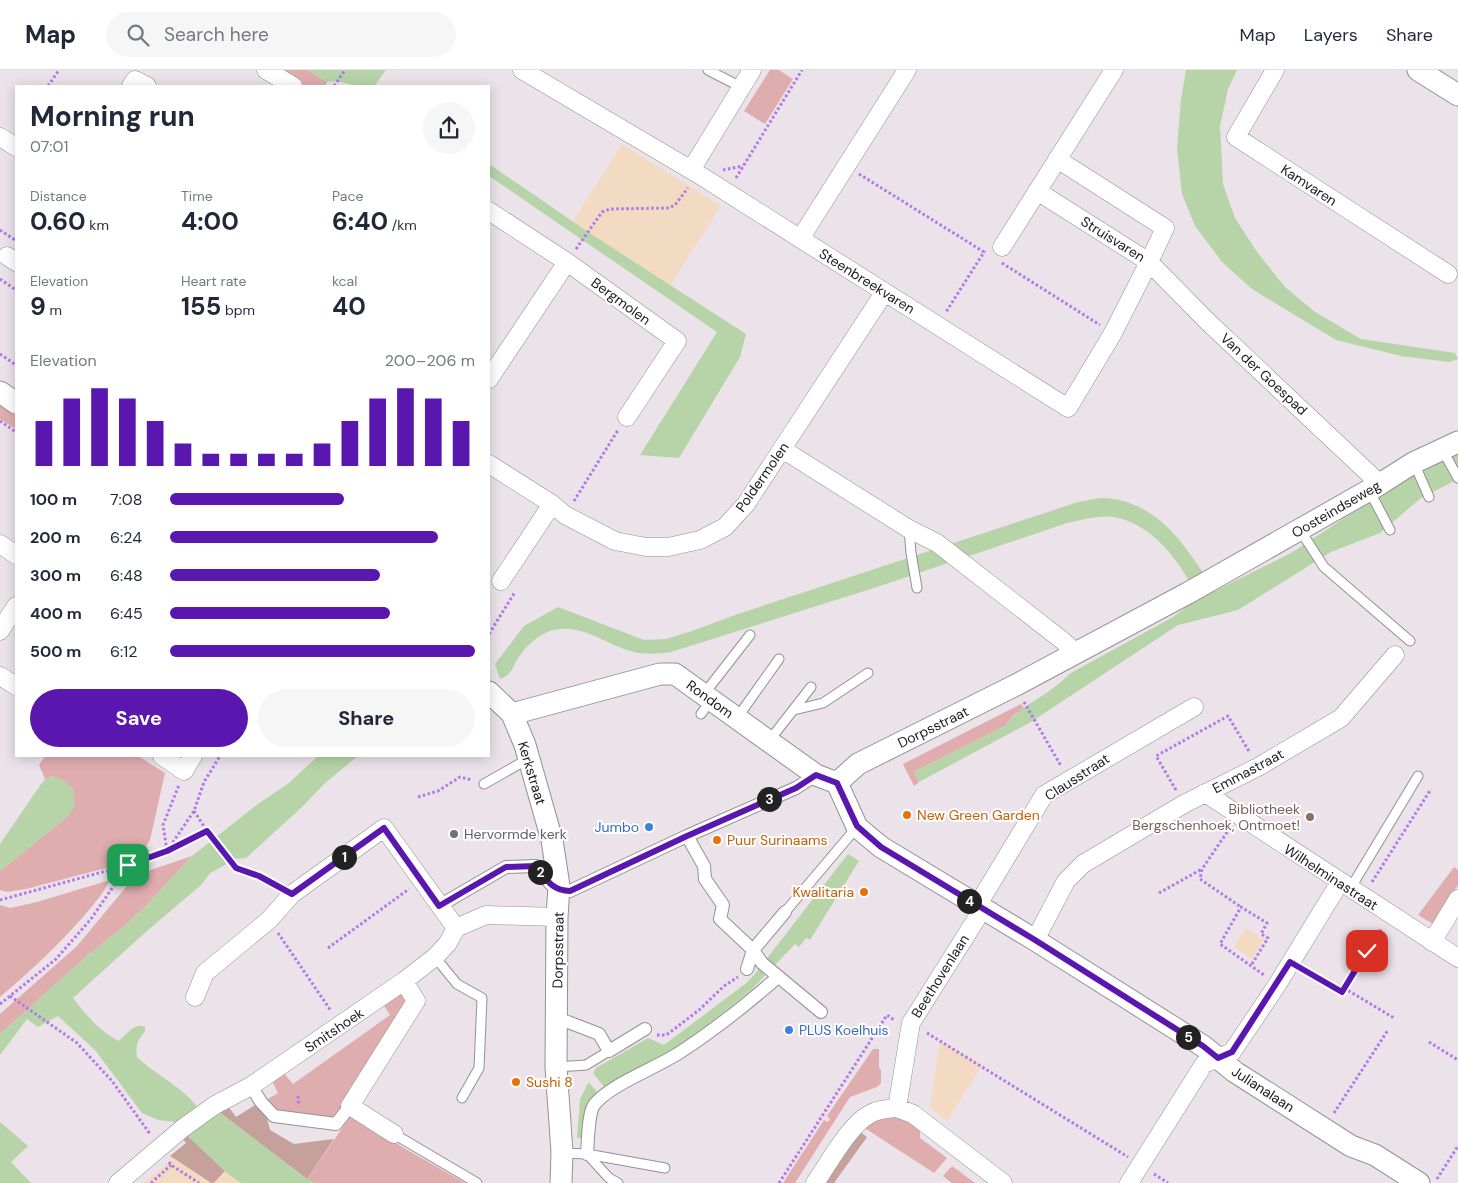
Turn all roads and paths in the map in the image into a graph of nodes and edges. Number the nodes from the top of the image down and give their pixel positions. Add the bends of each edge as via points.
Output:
1 (59, 70) edge
2 (266, 70) edge
3 (345, 70) edge
4 (522, 70) edge
5 (708, 70) edge
6 (752, 70) edge
7 (802, 70) edge
8 (907, 70) edge
9 (1114, 70) edge
10 (1275, 70) edge
11 (1418, 70) edge
12 (49, 85) edge
13 (132, 85) edge
14 (145, 85) edge
15 (291, 85) edge
16 (335, 85) edge
17 (741, 87) junction
18 (1458, 95) edge
19 (0, 136) edge
20 (15, 146) edge
21 (1057, 159) junction
22 (846, 166) junction
23 (690, 170) junction
24 (733, 183) dead end
25 (1037, 191) junction
26 (490, 212) edge
27 (593, 224) dead end
28 (0, 230) edge
29 (800, 239) junction
30 (15, 240) edge
31 (1001, 255) joint
32 (571, 257) junction
33 (1149, 262) junction
34 (1448, 274) dead end
35 (0, 279) edge
36 (15, 289) edge
37 (884, 293) junction
38 (937, 326) junction
39 (1113, 333) junction
40 (0, 354) edge
41 (15, 364) edge
42 (490, 378) edge
43 (0, 392) edge
44 (15, 402) edge
45 (627, 417) dead end
46 (0, 422) edge
47 (15, 431) edge
48 (782, 449) junction
49 (1449, 449) edge
50 (490, 465) edge
51 (1416, 466) junction
52 (1458, 478) edge
53 (1374, 491) junction
54 (1429, 497) dead end
55 (552, 504) junction
56 (910, 529) junction
57 (1390, 530) dead end
58 (1303, 535) junction
59 (0, 544) edge
60 (15, 554) edge
61 (1215, 579) joint
62 (501, 581) dead end
63 (917, 588) dead end
64 (15, 608) edge
65 (0, 630) edge
66 (750, 635) dead end
67 (1410, 642) dead end
68 (1076, 653) junction
69 (1395, 654) dead end
70 (779, 659) dead end
71 (868, 673) dead end
72 (0, 676) edge
73 (15, 685) edge
74 (811, 687) dead end
75 (490, 693) edge
76 (705, 703) junction
77 (1025, 703) dead end
78 (1194, 707) dead end
79 (794, 710) junction
80 (512, 714) junction
81 (737, 718) junction
82 (769, 741) junction
83 (1054, 755) dead end
84 (165, 757) edge
85 (219, 757) edge
86 (528, 759) junction
87 (189, 764) edge
88 (1258, 767) junction
89 (816, 775) junction
90 (1418, 776) dead end
91 (837, 783) junction
92 (484, 784) joint
93 (1431, 789) dead end
94 (1205, 793) junction
95 (418, 797) dead end
96 (1184, 804) junction
97 (194, 811) junction
98 (1238, 815) junction
99 (857, 826) junction
100 (207, 831) junction
101 (687, 836) junction
102 (167, 851) junction
103 (128, 865) junction
104 (1202, 869) junction
105 (420, 881) junction
106 (1351, 889) junction
107 (560, 891) junction
108 (1159, 893) dead end
109 (292, 894) junction
110 (1458, 899) edge
111 (0, 900) edge
112 (439, 906) junction
113 (1241, 907) junction
114 (980, 908) junction
115 (785, 912) joint
116 (1390, 915) junction
117 (557, 917) junction
118 (269, 920) junction
119 (456, 928) junction
120 (1035, 940) junction
121 (1432, 942) junction
122 (328, 948) dead end
123 (753, 950) junction
124 (435, 957) junction
125 (1458, 958) edge
126 (1290, 962) junction
127 (1252, 964) junction
128 (746, 969) joint
129 (776, 975) junction
130 (404, 981) junction
131 (1276, 985) junction
132 (1344, 988) junction
133 (10, 996) junction
134 (195, 997) dead end
135 (0, 1004) edge
136 (821, 1012) dead end
137 (887, 1015) dead end
138 (1394, 1018) dead end
139 (558, 1020) junction
140 (911, 1023) junction
141 (341, 1026) junction
142 (646, 1029) joint
143 (1388, 1030) dead end
144 (1429, 1042) dead end
145 (609, 1051) junction
146 (1218, 1058) junction
147 (1458, 1060) edge
148 (556, 1067) junction
149 (251, 1086) junction
150 (462, 1098) dead end
151 (350, 1106) junction
152 (897, 1108) junction
153 (1332, 1116) dead end
154 (394, 1134) joint
155 (1458, 1146) edge
156 (160, 1148) junction
157 (562, 1152) junction
158 (587, 1154) junction
159 (171, 1165) junction
160 (1140, 1165) junction
161 (665, 1168) dead end
162 (1427, 1182) edge
163 (118, 1183) edge
164 (151, 1183) edge
165 (199, 1183) edge
166 (477, 1183) edge
167 (561, 1183) edge
168 (618, 1183) edge
169 (779, 1183) edge
170 (814, 1183) edge
171 (1003, 1183) edge
172 (1129, 1183) edge
173 (1168, 1183) edge

1 - 12 path
2 - 15 street
3 - 16 path
4 - 23 street, Steenbreekvaren
5 - 17 lane
6 - 17 street
7 - 24 path
8 - 22 street
9 - 21 street
10 - 34 street, Kamvaren via 1236,138
11 - 18 street
13 - 14 street via 135,80
17 - 23 street
19 - 20 street
21 - 25 street
21 - 33 street, Struisvaren via 1165,228
22 - 29 street
22 - 38 path via 984,252
23 - 29 street, Steenbreekvaren
25 - 31 street
25 - 33 street, Struisvaren
26 - 32 street, Bergmolen
27 - 32 path
28 - 30 path
29 - 37 street, Steenbreekvaren
31 - 39 path
32 - 42 street
32 - 45 street, Bergmolen via 677,341
33 - 39 street, Steenbreekvaren
33 - 53 street, Van der Goespad
35 - 36 path
37 - 38 street, Steenbreekvaren
37 - 48 street, Poldermolen
38 - 39 street, Steenbreekvaren via 1068,408
40 - 41 path
43 - 44 street
46 - 47 path
48 - 55 street, Poldermolen via 746,504 725,527 700,540 668,547 614,541 565,515
48 - 56 street
49 - 51 street, Oosteindseweg
49 - 52 lane
50 - 55 street, Poldermolen
51 - 53 street, Oosteindseweg
51 - 54 lane
53 - 57 lane
53 - 58 street, Oosteindseweg
55 - 62 street
56 - 63 lane
56 - 68 street via 963,563
58 - 61 street, Oosteindseweg
58 - 67 lane via 1324,567
59 - 60 street
61 - 68 street, Dorpsstraat
64 - 65 street
66 - 76 lane
68 - 91 street, Dorpsstraat via 858,764
69 - 88 street, Emmastraat via 1341,718
70 - 81 lane
71 - 79 lane via 822,702
72 - 73 street
74 - 79 lane
75 - 80 street
76 - 80 street, Rondom via 675,674 660,674
76 - 81 street, Rondom
77 - 83 path
78 - 114 street, Clausstraat via 1044,795
79 - 82 lane
80 - 86 street, Kerkstraat
81 - 82 street, Rondom
82 - 89 street, Rondom
84 - 87 street
85 - 97 path via 204,782
86 - 92 lane
86 - 107 street, Kerkstraat via 552,840
87 - 102 path via 163,825
88 - 94 street, Emmastraat
88 - 96 path via 1228,716 1156,756
89 - 91 street, Rondom
89 - 101 street, Dorpsstraat via 796,788
90 - 106 lane
91 - 99 street
92 - 95 path via 460,777 438,791
93 - 106 path
94 - 96 street, Emmastraat
94 - 98 street, Wilhelminastraat
96 - 120 street, Emmastraat via 1083,864 1066,881
97 - 100 path
97 - 102 path
98 - 104 path
98 - 106 street, Wilhelminastraat
99 - 114 street, Julianalaan via 881,847
99 - 115 lane
100 - 102 path
100 - 109 path via 236,868
101 - 107 street, Dorpsstraat via 570,891
101 - 123 street via 704,866 705,879 723,905 720,919
102 - 103 path
103 - 111 path
103 - 133 path via 91,920 56,959
104 - 108 path
104 - 113 path via 1200,879
105 - 109 street via 384,828
105 - 112 street
105 - 122 path
106 - 116 street, Wilhelminastraat
106 - 126 street
107 - 112 street via 550,885 536,866 506,867
107 - 117 street, Dorpsstraat
109 - 118 street
110 - 121 street
112 - 119 street
113 - 127 path via 1220,944
113 - 127 path via 1267,923 1261,934 1268,938
114 - 120 street, Julianalaan
114 - 140 street, Beethovenlaan
115 - 123 street
116 - 121 street, Wilhelminastraat
116 - 132 path
117 - 119 street via 486,916
117 - 139 street, Dorpsstraat
118 - 134 street via 205,973
118 - 141 path
119 - 124 street, Smitshoek
120 - 146 street, Julianalaan
121 - 125 street, Wilhelminastraat
123 - 128 street
123 - 129 street
124 - 130 street, Smitshoek
124 - 150 lane via 458,984 482,998 479,1068
126 - 131 street
126 - 132 path via 1342,992
127 - 131 path
128 - 142 path via 666,1035
129 - 136 street
129 - 158 street via 709,1032 606,1094 594,1105
130 - 141 street, Smitshoek
130 - 151 street via 416,1000
131 - 146 street via 1232,1052
132 - 138 path
133 - 135 path
133 - 156 path via 77,1043 112,1081
137 - 169 path
139 - 145 street via 599,1034
139 - 148 street, Dorpsstraat
140 - 152 street, Beethovenlaan
140 - 160 path
141 - 149 street, Smitshoek
142 - 145 street
143 - 153 path
144 - 147 path
145 - 148 lane via 586,1065
146 - 160 street via 1204,1064
146 - 162 street, Julianalaan via 1351,1146
148 - 157 street, Dorpsstraat
149 - 151 street via 274,1116 336,1124
149 - 156 street, Smitshoek via 215,1105
151 - 154 street
152 - 170 street via 870,1114 855,1125
152 - 171 street via 913,1114
154 - 166 lane
155 - 162 path
156 - 159 path
156 - 163 street, Smitshoek
157 - 158 lane
157 - 167 street, Dorpsstraat
158 - 161 lane
158 - 168 lane
159 - 164 path
159 - 165 path
160 - 172 street
160 - 173 path

